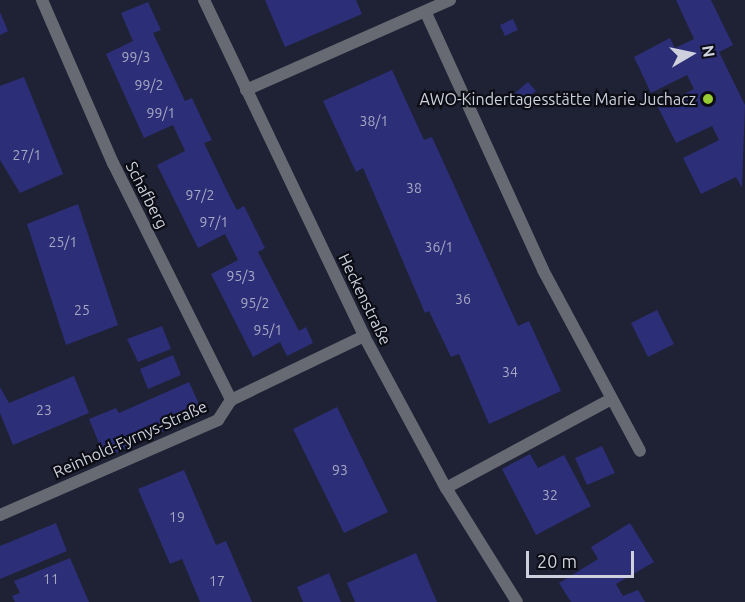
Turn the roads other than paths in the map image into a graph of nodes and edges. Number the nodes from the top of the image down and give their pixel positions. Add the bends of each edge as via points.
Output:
1 (42, 0) edge
2 (204, 0) edge
3 (450, 0) edge
4 (426, 13) junction
5 (246, 90) junction
6 (364, 336) junction
7 (611, 399) junction
8 (231, 400) junction
9 (640, 451) dead end
10 (446, 488) junction
11 (0, 515) edge
12 (516, 602) edge

1 - 8 street, Schafberg via 113,163
2 - 5 street, Heckenstraße
3 - 4 street
4 - 5 street
4 - 7 street via 543,270
5 - 6 street, Heckenstraße
6 - 8 street, Reinhold-Fyrnys-Straße
6 - 10 street, Heckenstraße
7 - 9 street
7 - 10 street
8 - 11 street, Reinhold-Fyrnys-Straße via 218,420
10 - 12 street, Heckenstraße

